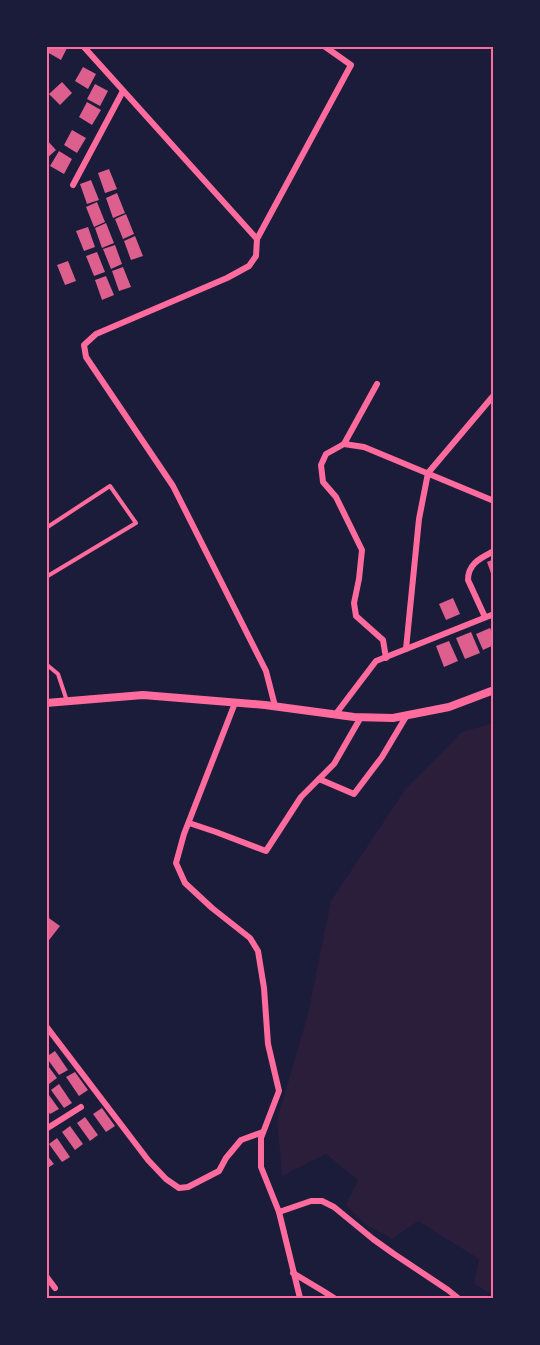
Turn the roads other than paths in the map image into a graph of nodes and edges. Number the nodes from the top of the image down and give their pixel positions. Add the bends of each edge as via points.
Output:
1 (83, 46) edge
2 (324, 46) edge
3 (123, 91) junction
4 (74, 185) dead end
5 (256, 238) junction
6 (377, 384) dead end
7 (494, 394) edge
8 (344, 444) junction
9 (428, 473) junction
10 (494, 501) edge
11 (46, 528) edge
12 (494, 551) edge
13 (46, 577) edge
14 (494, 614) edge
15 (485, 617) junction
16 (406, 649) junction
17 (386, 657) junction
18 (46, 664) edge
19 (494, 690) edge
20 (68, 701) junction
21 (46, 703) edge
22 (235, 703) junction
23 (275, 706) junction
24 (335, 714) junction
25 (407, 715) junction
26 (361, 717) junction
27 (319, 779) junction
28 (189, 823) junction
29 (46, 1026) edge
30 (81, 1107) dead end
31 (46, 1129) edge
32 (263, 1132) junction
33 (279, 1212) junction
34 (293, 1273) junction
35 (46, 1276) edge
36 (55, 1288) dead end
37 (300, 1299) edge
38 (334, 1299) edge
39 (458, 1299) edge

1 - 3 street
2 - 5 street via 351,65
3 - 4 street
3 - 5 street
5 - 23 street via 256,256 249,266 96,334 84,345 86,357 172,486 266,671
6 - 8 street
7 - 9 street
8 - 9 street via 364,447
8 - 17 street via 326,454 321,465 323,482 336,497 362,550 354,603 356,616 383,639
9 - 10 street
9 - 16 street via 419,519
11 - 13 lane via 110,486 136,523
12 - 15 street via 476,561 468,574
14 - 15 street
15 - 16 street
16 - 17 street
17 - 24 street via 376,661
18 - 20 lane via 58,674
19 - 25 street via 450,707
20 - 21 street
20 - 22 street via 143,695
22 - 23 street
22 - 28 street
23 - 24 street
24 - 26 street
25 - 26 street
25 - 27 street via 354,794
26 - 27 street via 334,764
27 - 28 street via 301,797 266,851
28 - 32 street via 176,863 185,883 250,938 258,951 268,1044 279,1091
29 - 32 street via 148,1160 179,1188 219,1171 241,1140
30 - 31 street
32 - 33 street via 261,1167
33 - 34 street
33 - 39 street via 322,1201
34 - 37 street
34 - 38 street
35 - 36 street

